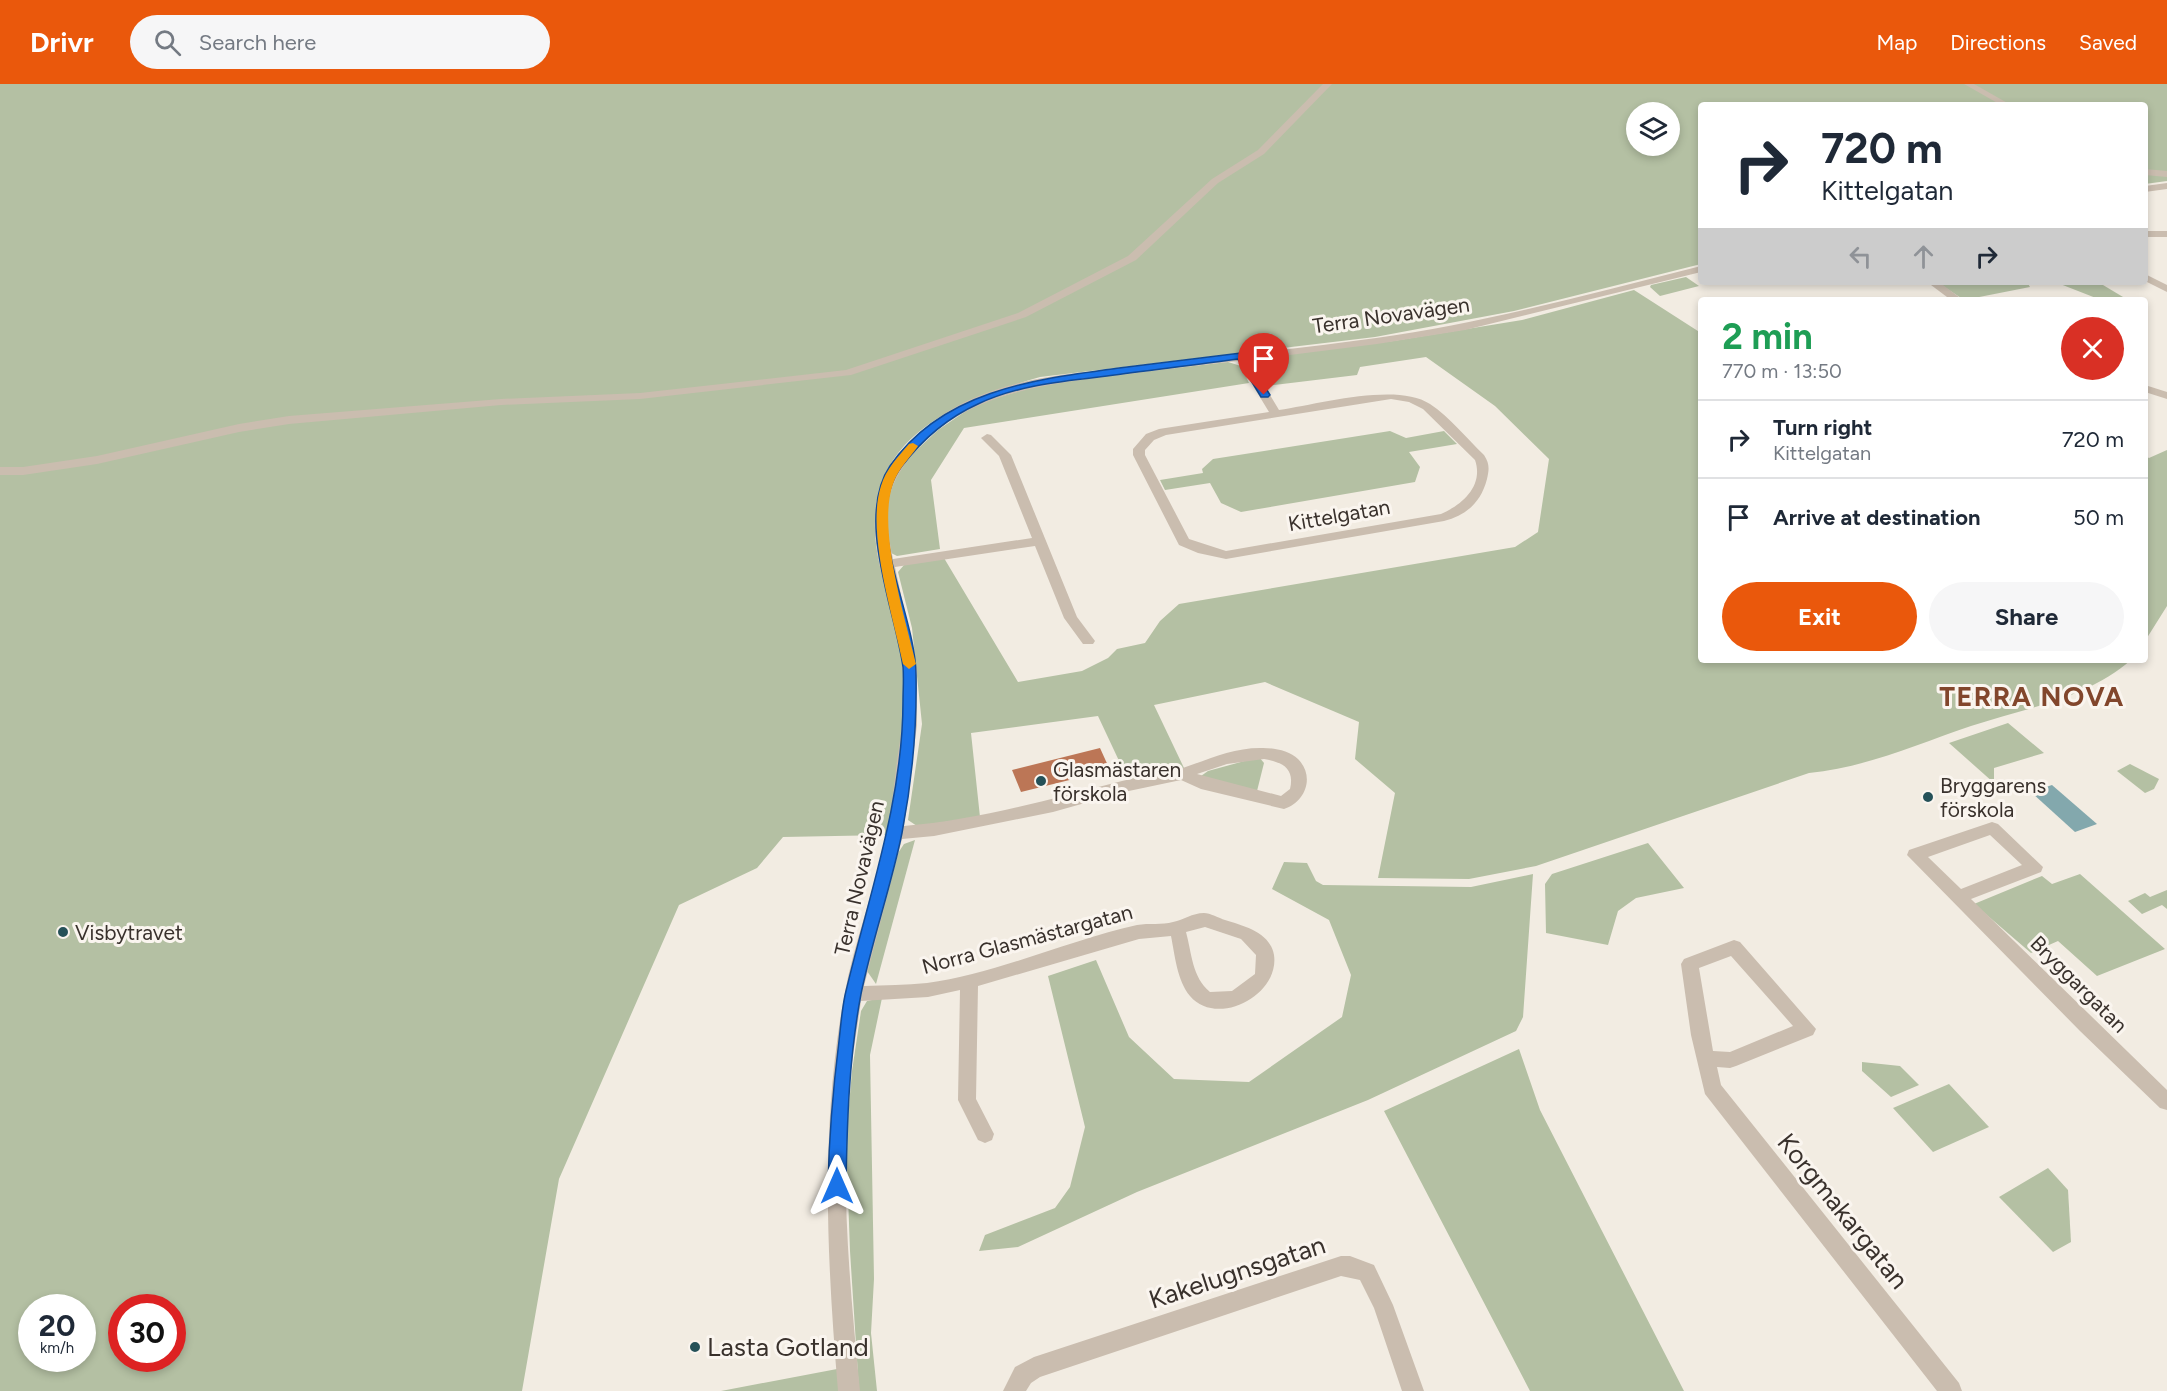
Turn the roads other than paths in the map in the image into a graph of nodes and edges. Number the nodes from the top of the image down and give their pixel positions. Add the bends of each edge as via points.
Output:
1 (1328, 84) edge
2 (1968, 84) edge
3 (2001, 102) edge
4 (2148, 172) edge
5 (2167, 174) edge
6 (2167, 186) edge
7 (2148, 189) edge
8 (2148, 234) edge
9 (2167, 234) edge
10 (1698, 270) edge
11 (2148, 279) edge
12 (1936, 285) edge
13 (2167, 289) edge
14 (1954, 297) edge
15 (1241, 356) junction
16 (2148, 389) edge
17 (2167, 396) edge
18 (1276, 414) junction
19 (987, 438) dead end
20 (0, 471) edge
21 (1039, 541) junction
22 (887, 564) junction
23 (1088, 641) dead end
24 (1182, 774) junction
25 (895, 833) junction
26 (1959, 897) junction
27 (1177, 929) junction
28 (969, 981) junction
29 (853, 994) junction
30 (1706, 1058) junction
31 (2167, 1102) edge
32 (985, 1134) dead end
33 (849, 1391) edge
34 (1014, 1391) edge
35 (1413, 1391) edge
36 (1952, 1391) edge

1 - 20 street via 1261,152 1215,181 1132,258 1022,315 847,373 640,396 501,402 289,420 97,460
2 - 3 street
4 - 5 street
6 - 7 street
8 - 9 street
10 - 15 street, Terra Novavägen via 1465,327
11 - 13 street
12 - 14 street
15 - 18 street
15 - 22 street, Terra Novavägen via 1040,381 976,400 936,424 895,467 882,508 881,533
16 - 17 street
18 - 18 street, Kittelgatan via 1163,432 1149,437 1139,449 1184,542 1226,555 1444,517 1462,509 1478,494 1483,468 1480,458 1420,402 1391,396
19 - 21 street via 1005,455
21 - 22 street
21 - 23 street via 1071,618
22 - 25 street, Terra Novavägen via 910,669 910,725
24 - 24 street via 1272,752 1296,766 1300,775 1297,792 1284,803 1201,783
24 - 25 street via 1053,806 934,830
25 - 29 street, Terra Novavägen
26 - 26 street, Bryggargatan via 2024,872 2035,867 1992,828 1915,855
26 - 31 street, Bryggargatan
27 - 27 street, Norra Glasmästargatan via 1204,920 1247,934 1265,955 1263,977 1246,995 1229,1001 1201,995 1190,982
27 - 28 street, Norra Glasmästargatan via 1139,932
28 - 29 street, Norra Glasmästargatan via 928,990
28 - 32 street via 966,1100
29 - 33 street, Terra Novavägen via 838,1110 837,1151 840,1291
30 - 30 street, Korgmakargatan via 1731,1060 1807,1029 1734,947 1690,964
30 - 36 street, Korgmakargatan via 1712,1088
34 - 35 street, Kakelugnsgatan via 1023,1375 1034,1368 1350,1266 1367,1272 1383,1305

